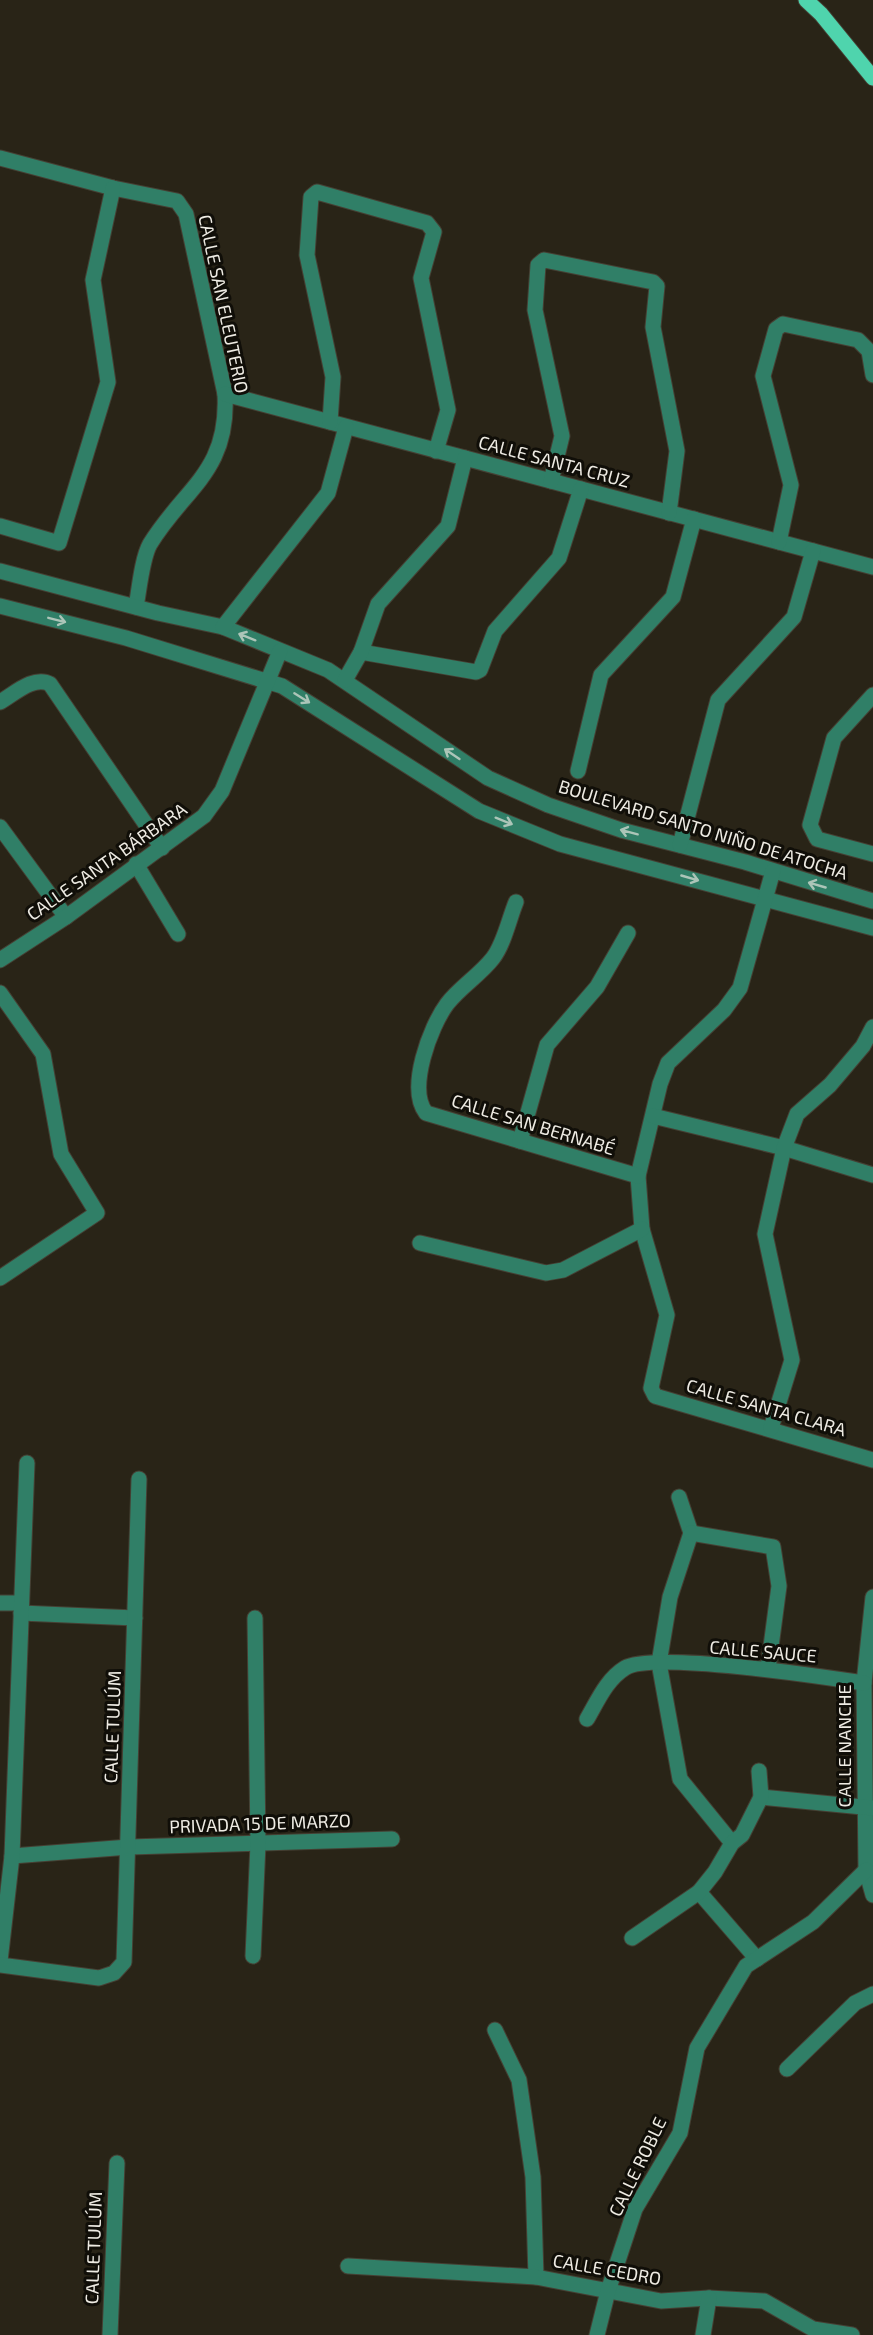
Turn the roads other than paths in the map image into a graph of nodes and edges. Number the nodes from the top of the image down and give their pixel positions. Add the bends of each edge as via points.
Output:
1 (806, 0) edge
2 (873, 78) edge
3 (0, 158) edge
4 (113, 188) junction
5 (873, 375) edge
6 (225, 394) junction
7 (330, 422) junction
8 (346, 427) junction
9 (436, 451) junction
10 (465, 458) junction
11 (551, 481) junction
12 (581, 489) junction
13 (669, 513) junction
14 (694, 519) junction
15 (0, 526) edge
16 (779, 542) junction
17 (813, 551) junction
18 (873, 567) edge
19 (0, 571) edge
20 (0, 606) edge
21 (135, 607) junction
22 (223, 627) junction
23 (280, 651) junction
24 (361, 652) junction
25 (345, 680) junction
26 (266, 681) junction
27 (873, 695) edge
28 (0, 702) edge
29 (579, 771) dead end
30 (0, 826) edge
31 (680, 845) junction
32 (162, 848) junction
33 (873, 854) edge
34 (136, 864) junction
35 (773, 871) junction
36 (763, 899) junction
37 (873, 901) edge
38 (516, 902) dead end
39 (66, 917) junction
40 (873, 928) edge
41 (628, 933) dead end
42 (178, 934) dead end
43 (0, 960) edge
44 (0, 993) edge
45 (873, 1027) edge
46 (653, 1116) junction
47 (520, 1141) junction
48 (784, 1148) junction
49 (873, 1175) edge
50 (638, 1176) junction
51 (642, 1229) junction
52 (420, 1243) dead end
53 (0, 1277) edge
54 (771, 1428) junction
55 (873, 1460) edge
56 (27, 1463) dead end
57 (139, 1479) dead end
58 (679, 1497) dead end
59 (692, 1533) junction
60 (873, 1597) edge
61 (0, 1602) edge
62 (21, 1608) junction
63 (135, 1618) junction
64 (255, 1618) dead end
65 (659, 1663) junction
66 (768, 1669) junction
67 (864, 1683) junction
68 (587, 1719) dead end
69 (759, 1771) dead end
70 (761, 1797) junction
71 (869, 1808) edge
72 (393, 1839) dead end
73 (732, 1843) junction
74 (258, 1844) junction
75 (129, 1847) junction
76 (12, 1856) junction
77 (866, 1870) junction
78 (699, 1892) junction
79 (873, 1895) edge
80 (632, 1938) dead end
81 (253, 1956) dead end
82 (757, 1959) junction
83 (0, 1961) edge
84 (0, 1965) edge
85 (873, 1994) edge
86 (495, 2030) dead end
87 (787, 2069) dead end
88 (117, 2163) dead end
89 (348, 2266) dead end
90 (536, 2277) junction
91 (608, 2291) junction
92 (709, 2298) junction
93 (812, 2332) edge
94 (110, 2335) edge
95 (597, 2335) edge
96 (703, 2335) edge
97 (852, 2335) edge

1 - 2 main road
3 - 4 street
4 - 6 street, CALLE SAN ELEUTERIO via 177,201 186,214
4 - 15 street via 93,280 108,382 59,543
5 - 16 street via 868,351 858,340 779,325 763,376 791,485
6 - 7 street, CALLE SANTA CRUZ
6 - 21 street, CALLE SAN ELEUTERIO via 226,421 210,469 148,546
7 - 8 street, CALLE SANTA CRUZ
7 - 9 street via 333,377 307,255 314,193 427,223 434,232 422,278 448,410
8 - 9 street, CALLE SANTA CRUZ
8 - 22 street via 328,494
9 - 10 street, CALLE SANTA CRUZ
10 - 11 street, CALLE SANTA CRUZ
10 - 24 street via 448,526 378,604
11 - 12 street, CALLE SANTA CRUZ
11 - 13 street via 562,436 535,310 540,262 544,260 653,282 657,286 653,327 677,451
12 - 13 street, CALLE SANTA CRUZ
12 - 24 street via 559,558 495,631 480,670
13 - 14 street, CALLE SANTA CRUZ
14 - 16 street, CALLE SANTA CRUZ
14 - 29 street via 673,597 600,675
16 - 17 street, CALLE SANTA CRUZ
17 - 18 street, CALLE SANTA CRUZ
17 - 31 street via 794,617 718,700
19 - 21 street, BOULEVARD SANTO NIÑO DE ATOCHA
20 -> 26 street via 126,638
21 - 22 street, BOULEVARD SANTO NIÑO DE ATOCHA
23 -> 22 street, BOULEVARD SANTO NIÑO DE ATOCHA
23 - 25 street, BOULEVARD SANTO NIÑO DE ATOCHA
23 - 26 street, CALLE SANTA BÁRBARA
24 - 25 street
31 -> 25 street, BOULEVARD SANTO NIÑO DE ATOCHA via 548,805 488,778
26 - 32 street, CALLE SANTA BÁRBARA via 222,792 204,816
26 -> 36 street via 282,686 479,811 560,844
27 - 33 street via 834,738 810,825 817,839
28 - 32 street via 35,681 50,684
30 - 39 street
31 - 35 street, BOULEVARD SANTO NIÑO DE ATOCHA
32 - 34 street, CALLE SANTA BÁRBARA
34 - 39 street, CALLE SANTA BÁRBARA
34 - 42 street
35 - 36 street
37 -> 35 street, BOULEVARD SANTO NIÑO DE ATOCHA
36 - 40 street
36 - 46 street via 740,988 724,1010 668,1063
38 - 47 street, CALLE SAN BERNABÉ via 494,957 447,1005 428,1041 418,1093 426,1113
39 - 43 street, CALLE SANTA BÁRBARA
41 - 47 street via 597,987 547,1045
44 - 53 street via 43,1054 61,1155 98,1213
45 - 48 street via 863,1046 830,1085 797,1114
46 - 48 street
46 - 50 street
47 - 50 street, CALLE SAN BERNABÉ
48 - 49 street
48 - 54 street via 765,1234 792,1360
50 - 51 street
51 - 52 street via 563,1270 546,1273
51 - 54 street, CALLE SANTA CLARA via 667,1316 651,1388 656,1396
54 - 55 street, CALLE SANTA CLARA
56 - 62 street
57 - 63 street, CALLE TULÚM
58 - 59 street
59 - 65 street via 670,1598
59 - 66 street via 773,1547 779,1586
60 - 67 street, CALLE NANCHE
61 - 62 street
62 - 63 street
62 - 76 street
63 - 75 street, CALLE TULÚM
64 - 74 street
65 - 66 street, CALLE SAUCE
65 - 68 street, CALLE SAUCE via 628,1666 610,1680
65 - 73 street via 680,1779
66 - 67 street, CALLE SAUCE
67 - 71 street, CALLE NANCHE
69 - 70 street
70 - 71 street
70 - 73 street via 742,1835
71 - 77 street, CALLE NANCHE
72 - 74 street, PRIVADA 15 DE MARZO
73 - 78 street
74 - 75 street, PRIVADA 15 DE MARZO
74 - 81 street
75 - 76 street, PRIVADA 15 DE MARZO
75 - 84 street, CALLE TULÚM via 124,1962 114,1973 99,1977
76 - 83 street
77 - 79 street, CALLE NANCHE
77 - 82 street, CALLE ROBLE via 813,1922
78 - 80 street
78 - 82 street
82 - 91 street, CALLE ROBLE via 746,1966 697,2048 680,2133 635,2209
85 - 87 street via 855,2003
86 - 90 street via 519,2080 533,2177
88 - 94 street, CALLE TULÚM
89 - 90 street, CALLE CEDRO
90 - 91 street, CALLE CEDRO
91 - 92 street, CALLE CEDRO via 661,2301
91 - 95 street, CALLE ROBLE
92 - 93 street, CALLE CEDRO via 764,2301
92 - 96 street
93 - 97 street, CALLE CEDRO

